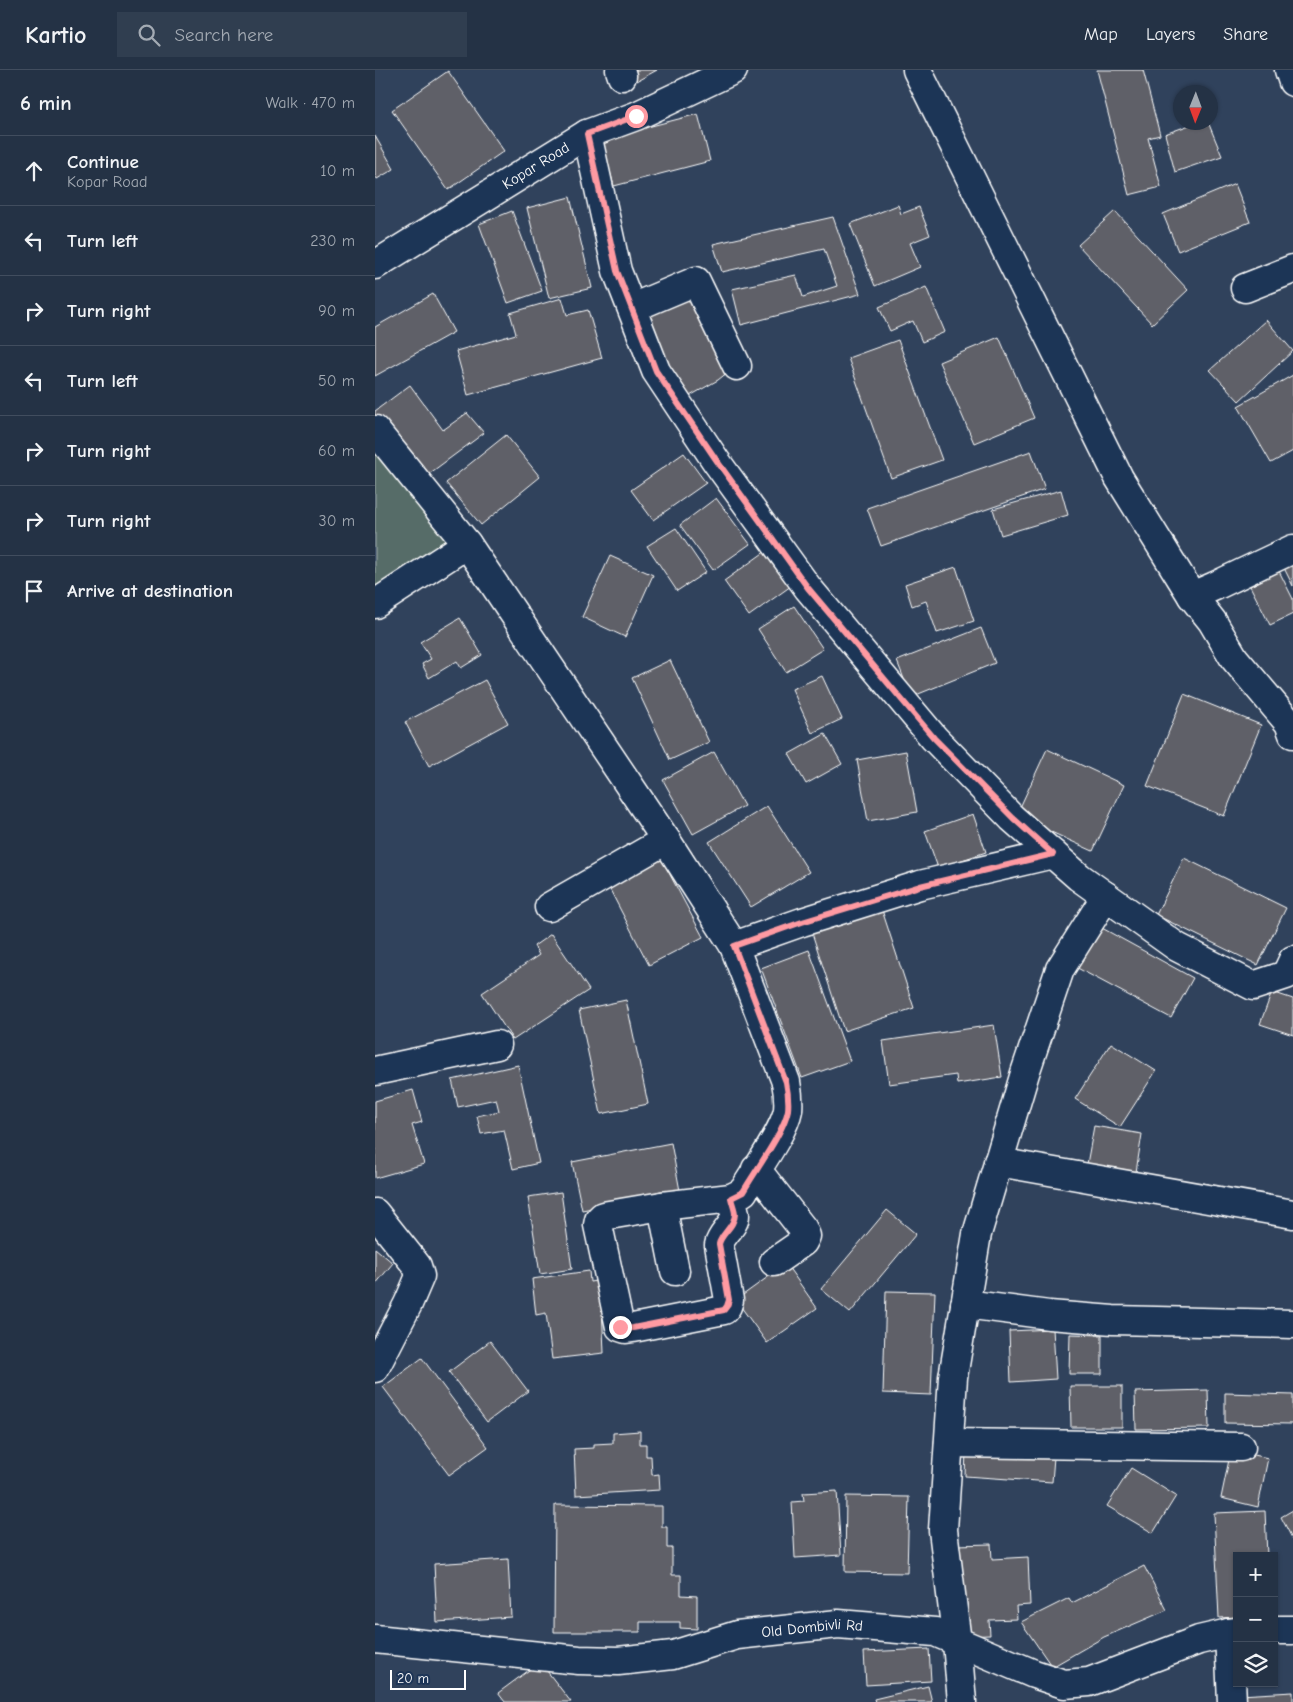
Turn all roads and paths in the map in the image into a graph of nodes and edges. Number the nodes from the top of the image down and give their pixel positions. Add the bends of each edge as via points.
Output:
1 (733, 70) edge
2 (917, 70) edge
3 (1289, 70) edge
4 (1293, 82) edge
5 (587, 134) junction
6 (375, 265) edge
7 (1293, 269) edge
8 (1245, 288) dead end
9 (631, 308) junction
10 (737, 366) dead end
11 (375, 430) edge
12 (467, 544) junction
13 (1293, 549) edge
14 (1192, 596) junction
15 (375, 604) edge
16 (1293, 734) edge
17 (667, 840) junction
18 (1053, 854) junction
19 (1105, 896) junction
20 (549, 907) dead end
21 (734, 946) junction
22 (1293, 960) edge
23 (497, 1045) dead end
24 (375, 1071) edge
25 (998, 1162) junction
26 (756, 1170) junction
27 (731, 1198) junction
28 (662, 1206) junction
29 (375, 1213) edge
30 (1293, 1214) edge
31 (774, 1262) dead end
32 (675, 1271) dead end
33 (965, 1304) junction
34 (1293, 1324) edge
35 (375, 1368) edge
36 (949, 1443) junction
37 (1241, 1446) dead end
38 (1278, 1630) edge
39 (1293, 1630) edge
40 (1233, 1633) edge
41 (375, 1638) edge
42 (957, 1642) junction
43 (963, 1702) edge
44 (1232, 1702) edge

1 - 5 street, Kopar Road via 636,116
2 - 14 street via 1119,478
3 - 4 street
5 - 6 street, Kopar Road
5 - 9 street via 617,271
7 - 8 street
9 - 10 street via 696,281
9 - 18 street via 656,371 808,588 934,738
11 - 12 street
12 - 15 street
12 - 17 street
13 - 14 street
14 - 16 street via 1234,658 1289,723
17 - 20 street
17 - 21 street
18 - 19 street
18 - 21 street via 920,886
19 - 22 street via 1177,947 1253,986 1286,975
19 - 25 street via 1060,969
21 - 26 street via 789,1096 783,1126
23 - 24 street
25 - 30 street
25 - 33 street via 977,1234
26 - 27 street via 743,1192
26 - 31 street via 806,1236 803,1242
27 - 28 street
27 - 28 street via 735,1215 719,1244 729,1300 724,1310 626,1329 620,1327 599,1220 603,1216
28 - 32 street
29 - 35 street via 417,1266 420,1276
33 - 34 street via 1113,1320
33 - 36 street via 953,1377
36 - 37 street
36 - 42 street via 943,1530
38 - 39 street
40 - 42 street, Old Dombivli Rd via 1199,1640 1089,1682 1065,1684
40 - 44 street
41 - 42 street, Old Dombivli Rd via 579,1660 618,1661 673,1655 737,1635 838,1624 935,1632
42 - 43 street

